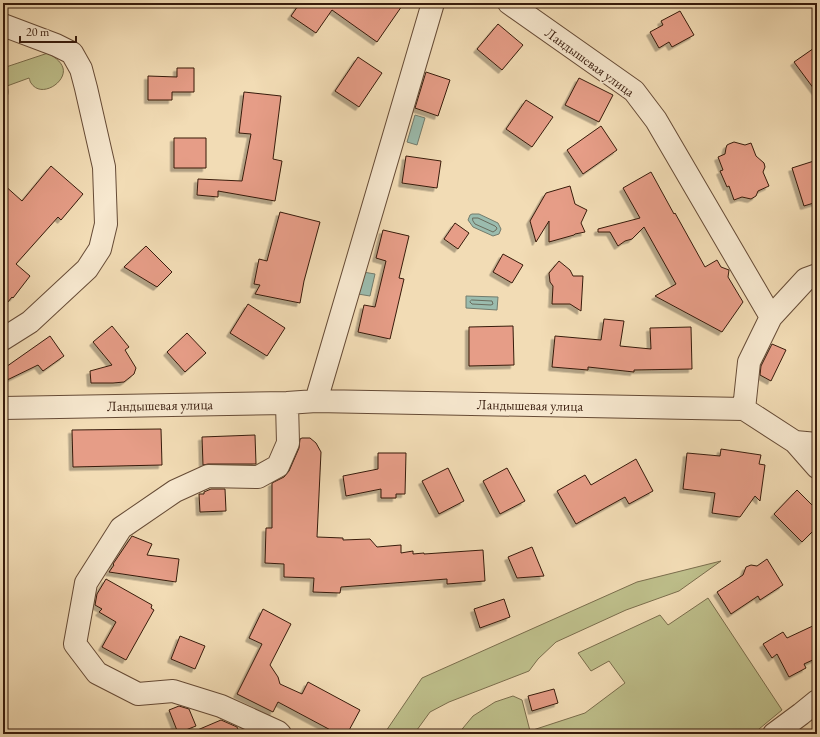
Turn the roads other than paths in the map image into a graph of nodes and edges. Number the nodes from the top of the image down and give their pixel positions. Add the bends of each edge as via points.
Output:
1 (434, 3) edge
2 (509, 3) edge
3 (3, 24) edge
4 (817, 275) edge
5 (771, 317) junction
6 (3, 339) edge
7 (316, 401) junction
8 (287, 403) junction
9 (3, 408) edge
10 (744, 409) junction
11 (795, 442) junction
12 (817, 444) edge
13 (817, 467) edge
14 (817, 701) edge
15 (280, 734) edge
16 (774, 734) edge

1 - 7 street
2 - 5 street, Ландышевая улица via 634,91 656,120
3 - 6 street via 72,53 81,69 104,167 106,224 100,250 87,269 30,322
4 - 5 street via 806,279
5 - 10 street via 749,362
7 - 8 street, Ландышевая улица
7 - 10 street, Ландышевая улица
8 - 9 street, Ландышевая улица
8 - 15 street via 288,443 278,466 258,477 208,476 174,491 121,528 86,583 76,644 97,673 138,694 173,691 221,706
10 - 11 street
11 - 12 street
11 - 13 street
14 - 16 street

